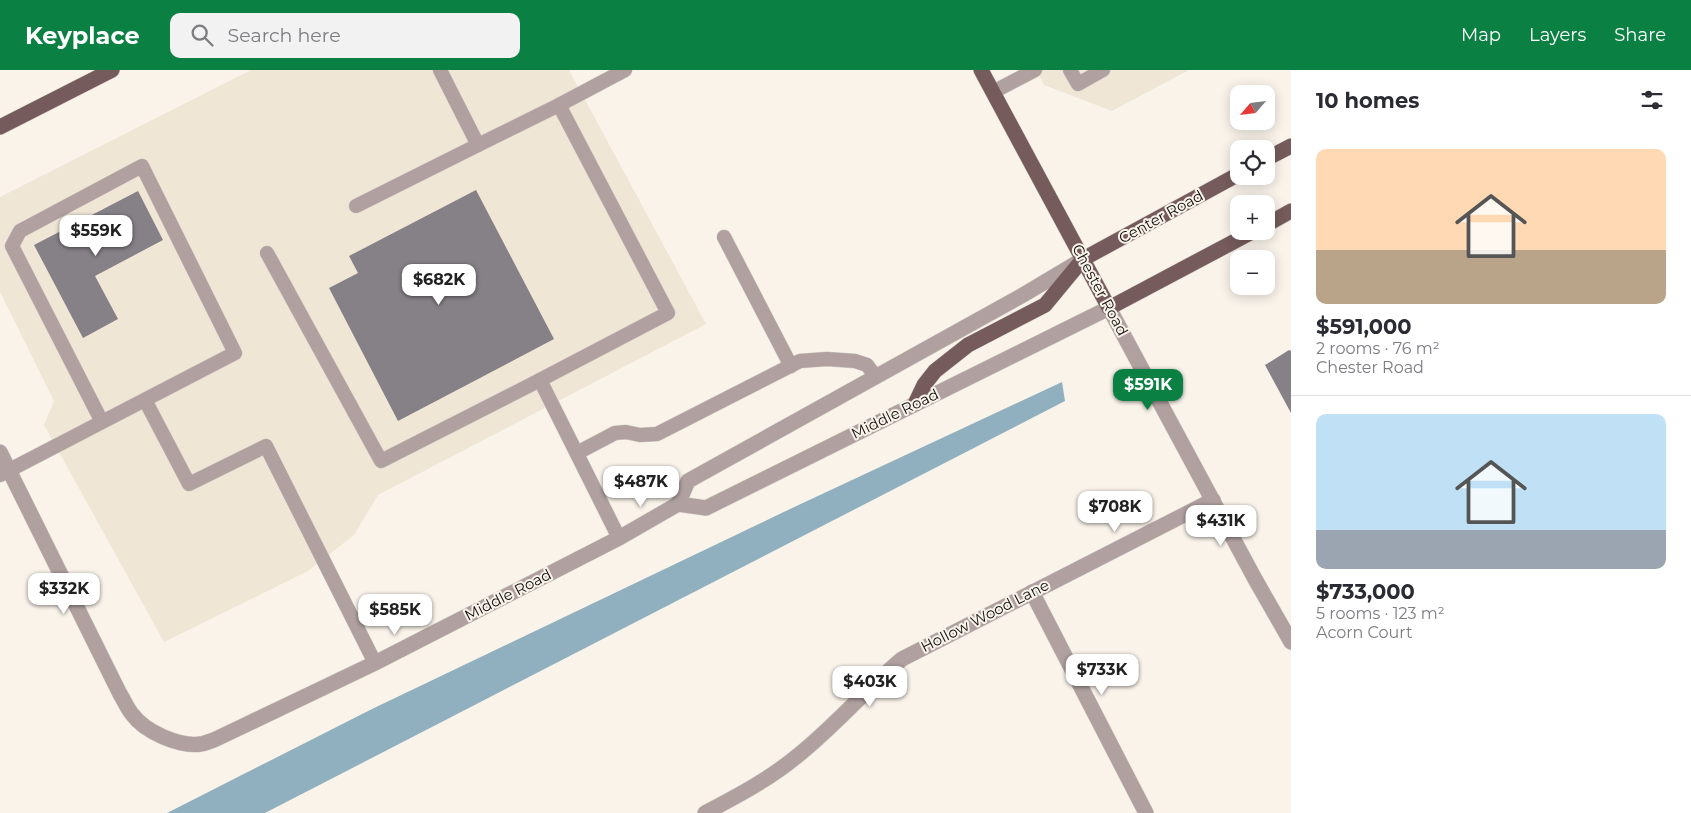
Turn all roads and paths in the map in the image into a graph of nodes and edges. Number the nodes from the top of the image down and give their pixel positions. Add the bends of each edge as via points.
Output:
1 (112, 70) edge
2 (440, 70) edge
3 (625, 70) edge
4 (981, 70) edge
5 (1035, 70) edge
6 (1070, 70) edge
7 (1103, 70) edge
8 (993, 92) junction
9 (559, 105) junction
10 (0, 127) edge
11 (478, 145) junction
12 (1291, 146) edge
13 (1275, 154) edge
14 (1230, 179) edge
15 (356, 206) dead end
16 (1291, 212) edge
17 (1275, 220) edge
18 (724, 237) dead end
19 (1237, 240) edge
20 (267, 253) dead end
21 (1083, 259) junction
22 (1109, 308) junction
23 (791, 366) junction
24 (876, 377) junction
25 (540, 380) junction
26 (145, 400) junction
27 (915, 404) junction
28 (102, 422) junction
29 (0, 452) edge
30 (576, 453) junction
31 (5, 472) edge
32 (1213, 500) junction
33 (678, 504) junction
34 (619, 538) junction
35 (1032, 592) junction
36 (1291, 642) edge
37 (375, 663) junction
38 (705, 813) edge
39 (1146, 813) edge

1 - 10 main road
2 - 11 lane
3 - 9 lane
4 - 8 main road, Chester Road
5 - 8 lane
6 - 7 lane via 1078,84
8 - 21 main road, Chester Road
9 - 11 lane
9 - 25 lane via 668,313
11 - 15 lane
12 - 13 main road
14 - 21 main road, Center Road
16 - 17 main road
18 - 23 lane
19 - 22 main road
20 - 25 lane via 381,461
21 - 22 main road, Chester Road
21 - 24 street
21 - 27 main road via 1045,305 968,345 935,371
22 - 27 street, Middle Road
22 - 32 street, Chester Road
23 - 24 lane via 800,361 855,361 868,365
23 - 30 lane via 657,434 615,433
24 - 33 street via 688,481
25 - 30 lane
26 - 28 lane
26 - 28 lane via 235,353 142,166 20,231 12,246
26 - 37 lane via 189,484 266,446
27 - 33 street, Middle Road via 706,508
28 - 31 lane
29 - 31 street
30 - 34 lane
31 - 37 street, Middle Road via 132,715 170,741 200,744 216,739
32 - 35 street, Hollow Wood Lane
32 - 36 street, Chester Road
33 - 34 street, Middle Road
34 - 37 street, Middle Road
35 - 38 street, Hollow Wood Lane via 902,659 796,758 751,789
35 - 39 street

